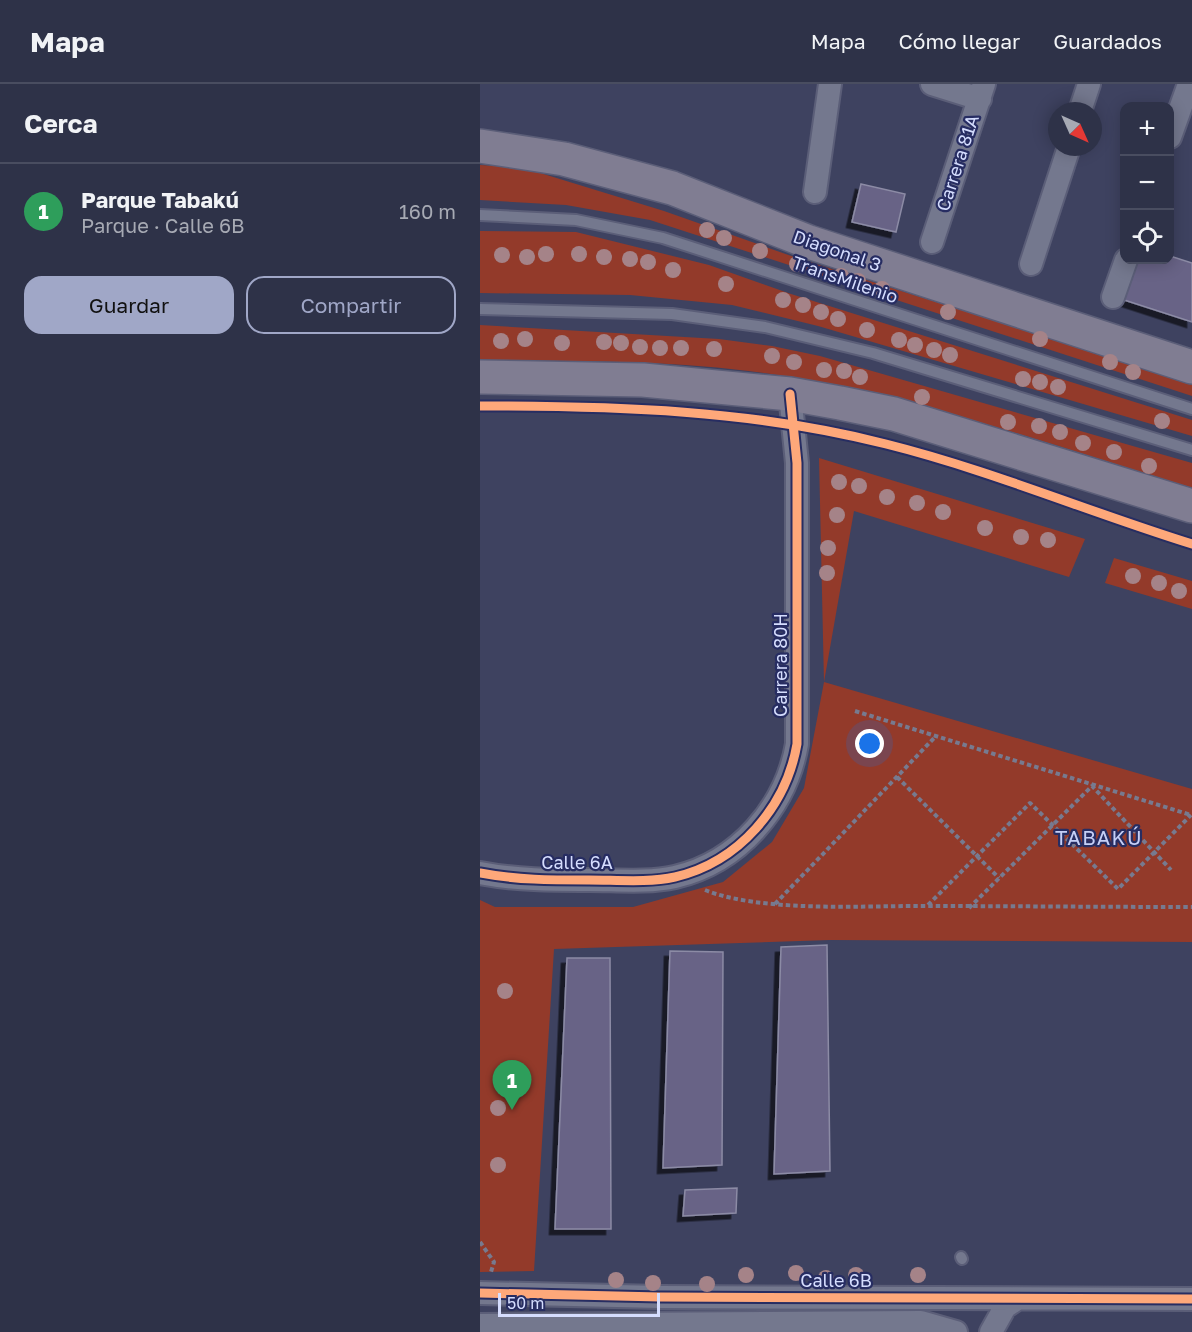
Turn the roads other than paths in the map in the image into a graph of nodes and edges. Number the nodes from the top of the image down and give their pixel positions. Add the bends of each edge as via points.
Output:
1 (830, 84) edge
2 (932, 84) edge
3 (1089, 84) edge
4 (1189, 84) edge
5 (982, 91) edge
6 (1083, 102) edge
7 (1174, 126) edge
8 (480, 146) edge
9 (1066, 156) edge
10 (815, 192) dead end
11 (480, 215) edge
12 (932, 242) dead end
13 (1031, 264) dead end
14 (1125, 264) edge
15 (1113, 297) dead end
16 (480, 309) edge
17 (1192, 367) edge
18 (480, 377) edge
19 (790, 394) junction
20 (1192, 409) edge
21 (1192, 450) edge
22 (1192, 506) edge
23 (480, 873) edge
24 (674, 878) joint
25 (485, 1285) edge
26 (1017, 1299) junction
27 (1192, 1299) edge
28 (480, 1325) edge
29 (956, 1332) edge
30 (991, 1332) edge

1 - 10 street
2 - 5 street
3 - 6 street
4 - 7 street
5 - 12 street, Carrera 81A
8 - 17 highway, Diagonal 3 via 564,159 672,188 809,242
9 - 13 street
11 - 20 lane, TransMilenio via 576,220 663,238
14 - 15 street
16 - 21 lane via 672,314 765,327 873,353
18 - 19 highway via 643,380
19 - 22 highway via 894,414
19 - 24 street, Carrera 80H via 797,463 798,714 794,762 766,818 738,847 712,863
23 - 24 street, Calle 6A via 531,880
25 - 26 street, Calle 6B
26 - 27 street, Calle 6B
26 - 30 street via 1005,1307
28 - 29 street via 921,1322

